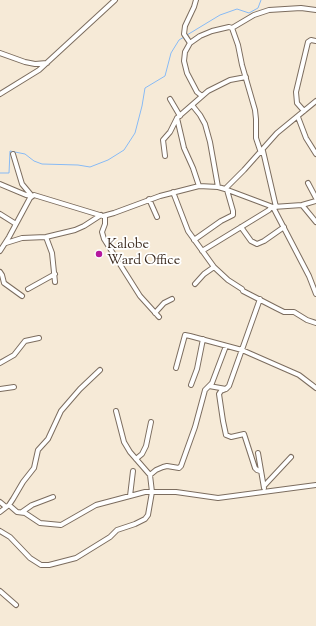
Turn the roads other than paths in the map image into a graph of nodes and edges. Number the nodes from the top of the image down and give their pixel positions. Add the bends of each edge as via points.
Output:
1 (115, 0) edge
2 (196, 0) edge
3 (316, 10) edge
4 (232, 28) junction
5 (316, 41) edge
6 (188, 42) junction
7 (0, 53) edge
8 (47, 63) junction
9 (246, 77) junction
10 (0, 94) edge
11 (202, 96) junction
12 (170, 99) dead end
13 (316, 101) edge
14 (192, 105) junction
15 (304, 111) junction
16 (179, 117) junction
17 (298, 117) junction
18 (314, 148) edge
19 (262, 152) junction
20 (13, 154) dead end
21 (316, 154) edge
22 (165, 156) dead end
23 (308, 183) dead end
24 (0, 184) edge
25 (199, 186) junction
26 (218, 187) junction
27 (226, 189) junction
28 (173, 192) junction
29 (32, 196) junction
30 (316, 198) edge
31 (149, 199) junction
32 (316, 201) edge
33 (302, 205) junction
34 (273, 207) junction
35 (0, 214) edge
36 (103, 215) junction
37 (157, 217) dead end
38 (316, 222) edge
39 (16, 224) junction
40 (241, 227) junction
41 (284, 227) junction
42 (46, 237) junction
43 (194, 240) junction
44 (6, 243) junction
45 (0, 251) edge
46 (202, 251) junction
47 (214, 267) junction
48 (0, 272) edge
49 (55, 274) junction
50 (55, 282) dead end
51 (195, 284) dead end
52 (28, 289) dead end
53 (316, 294) edge
54 (22, 296) dead end
55 (172, 299) dead end
56 (260, 300) junction
57 (155, 313) junction
58 (159, 317) dead end
59 (316, 323) edge
60 (39, 338) dead end
61 (203, 339) junction
62 (226, 346) junction
63 (242, 350) junction
64 (0, 363) edge
65 (176, 368) dead end
66 (100, 370) dead end
67 (191, 385) dead end
68 (14, 386) dead end
69 (209, 386) junction
70 (316, 388) edge
71 (0, 389) edge
72 (226, 389) junction
73 (116, 411) dead end
74 (151, 422) dead end
75 (258, 453) dead end
76 (291, 457) dead end
77 (136, 459) junction
78 (133, 471) dead end
79 (260, 471) junction
80 (150, 476) junction
81 (316, 485) edge
82 (264, 486) junction
83 (152, 492) junction
84 (265, 492) junction
85 (54, 496) dead end
86 (130, 496) junction
87 (0, 502) edge
88 (7, 506) junction
89 (0, 512) edge
90 (22, 512) junction
91 (0, 531) edge
92 (0, 591) edge
93 (16, 605) dead end

1 - 8 street
2 - 6 street via 185,26 184,36
3 - 4 street via 268,10
4 - 6 street via 212,31
4 - 9 street
5 - 15 street via 308,42 296,92 297,103
6 - 11 street via 186,69 193,85
7 - 8 street via 25,62
8 - 10 street via 37,72
9 - 11 street via 226,82
9 - 19 street via 255,110 256,138
11 - 14 street
12 - 16 street
13 - 15 street
14 - 16 street
14 - 26 street via 205,124
15 - 17 street
16 - 22 street via 163,140
16 - 25 street via 184,148
17 - 18 street via 306,138
17 - 19 street via 277,133
18 - 21 street
19 - 27 street
19 - 34 street
20 - 29 street via 22,184
23 - 30 street
24 - 29 street
25 - 26 street
25 - 28 street
26 - 27 street
27 - 34 street
27 - 43 street via 233,215
28 - 31 street
28 - 43 street via 185,226
29 - 36 street
29 - 39 street
31 - 36 street
31 - 37 street
32 - 33 street
33 - 34 street
33 - 38 street
34 - 40 street
34 - 41 street
35 - 39 street
36 - 42 street via 75,230
36 - 57 street via 104,239 140,296
39 - 44 street
40 - 41 street via 251,241 257,244
40 - 46 street
41 - 53 street
42 - 44 street via 22,238
42 - 49 street via 52,253
43 - 46 street
44 - 45 street
46 - 47 street
47 - 51 street
47 - 56 street via 243,291
48 - 54 street via 4,283
49 - 50 street
49 - 52 street
55 - 57 street
56 - 59 street via 281,311 294,312
56 - 63 street
57 - 58 street
60 - 64 street via 25,341 14,356
61 - 62 street
61 - 65 street via 185,335
61 - 67 street
62 - 63 street
62 - 69 street
63 - 70 street via 299,375
63 - 72 street
66 - 88 street via 61,411 48,439 38,450 34,468
68 - 71 street
69 - 72 street
69 - 80 street via 205,390 181,466 163,467
72 - 79 street via 220,394 226,435 231,438 244,434 255,468
73 - 77 street via 124,442
74 - 77 street via 146,446
75 - 79 street
76 - 82 street
77 - 80 street
78 - 86 street
79 - 82 street
80 - 83 street
81 - 84 street
82 - 84 street
83 - 84 street via 176,492 218,498
83 - 86 street
83 - 91 street via 145,519 119,529 72,559 49,565 38,564 10,537
85 - 90 street
86 - 90 street via 96,505 62,525 40,523
87 - 88 street
88 - 89 street
88 - 90 street
92 - 93 street

